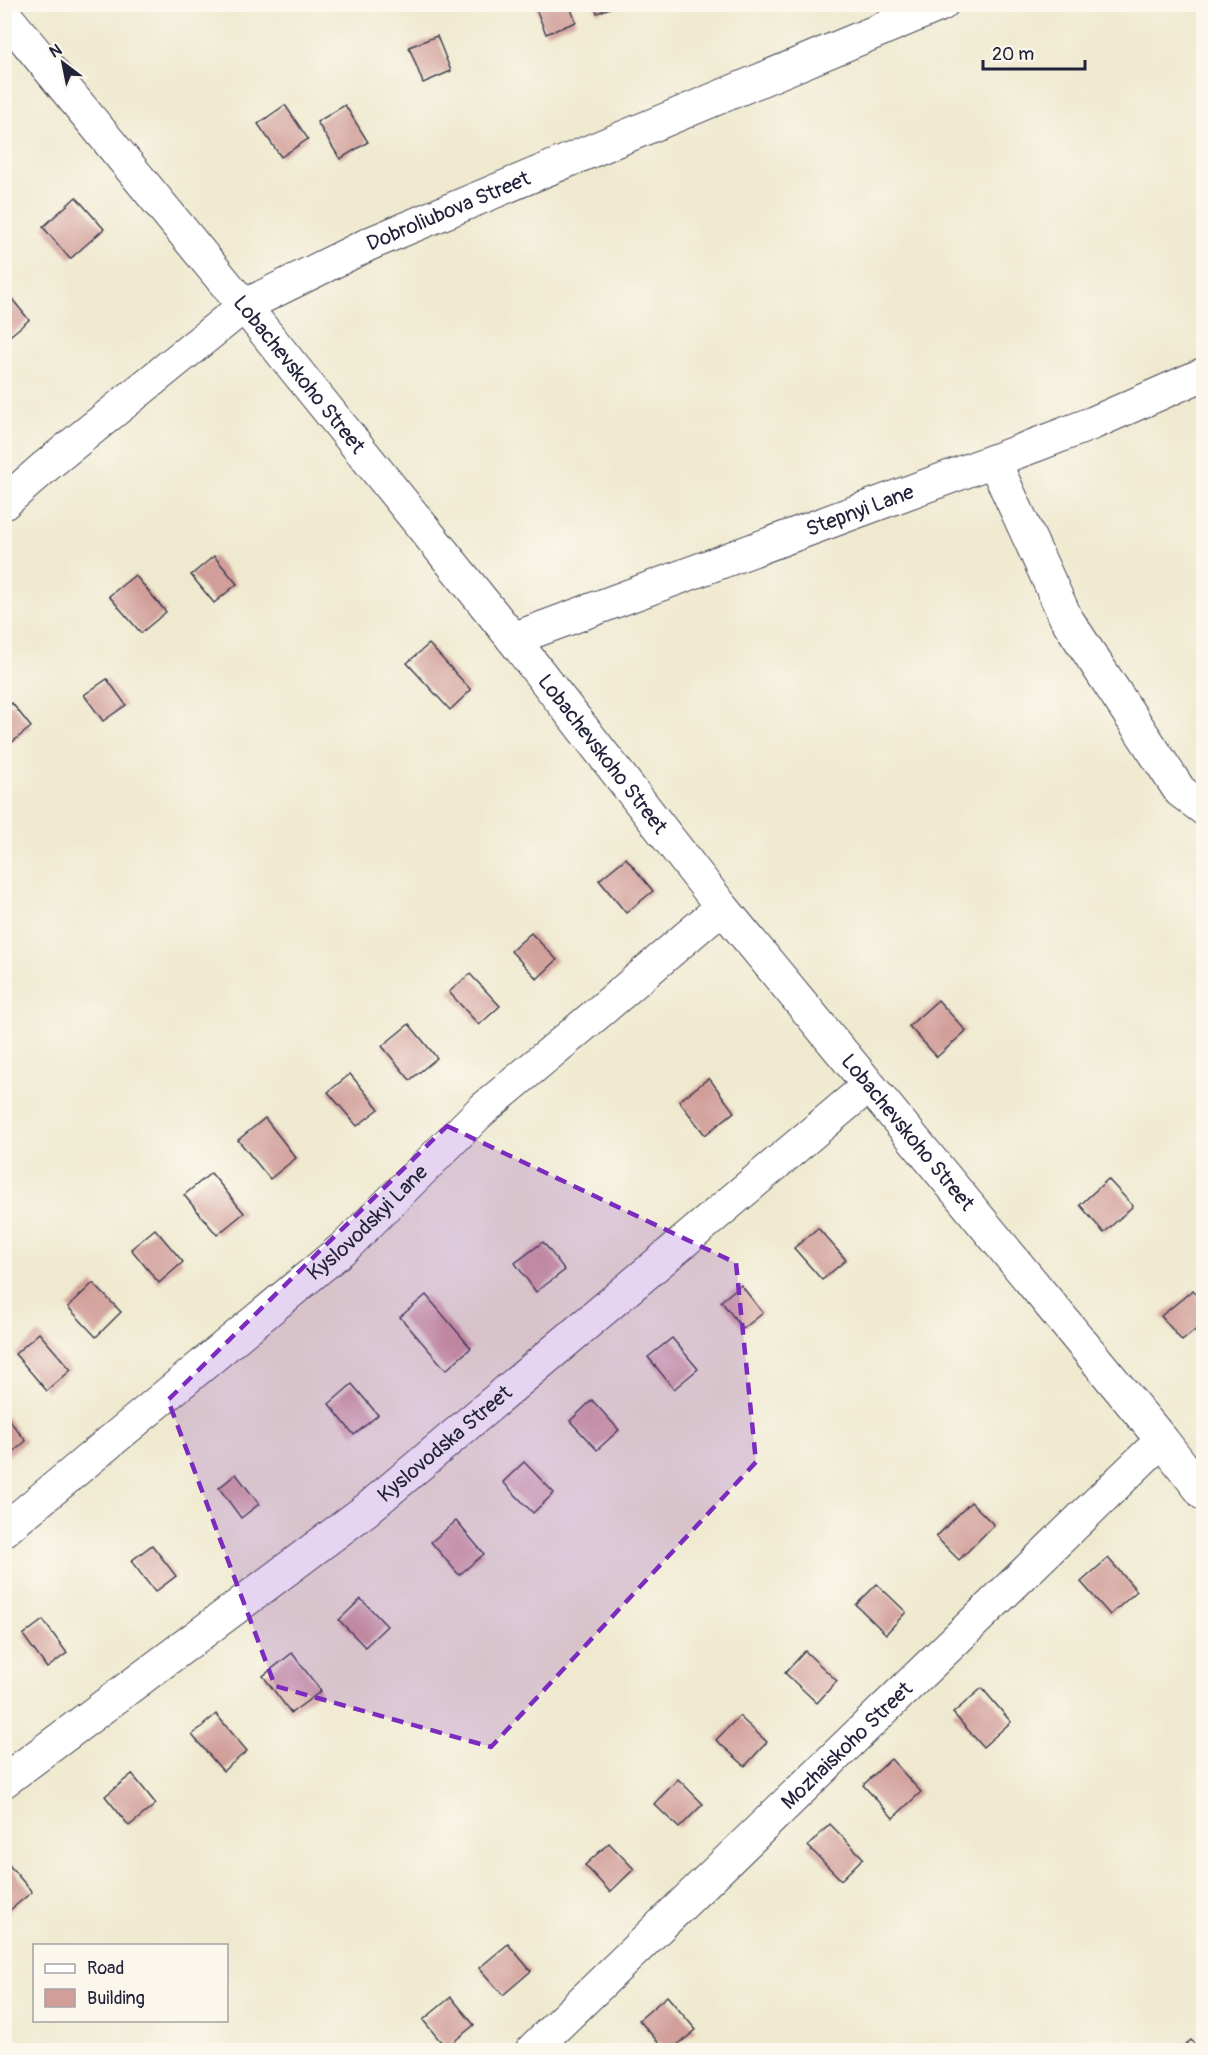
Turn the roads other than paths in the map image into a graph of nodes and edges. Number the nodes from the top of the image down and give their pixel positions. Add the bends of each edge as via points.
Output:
1 (942, 4) edge
2 (4, 14) edge
3 (244, 306) junction
4 (1203, 374) edge
5 (994, 461) junction
6 (4, 503) edge
7 (513, 639) junction
8 (1203, 809) edge
9 (722, 906) junction
10 (868, 1086) junction
11 (1162, 1440) junction
12 (1203, 1494) edge
13 (4, 1530) edge
14 (4, 1782) edge
15 (532, 2050) edge

1 - 3 street, Dobroliubova Street via 369,244
2 - 3 street, Lobachevskoho Street
3 - 6 street, Dobroliubova Street
3 - 7 street, Lobachevskoho Street
4 - 5 street, Stepnyi Lane
5 - 7 street, Stepnyi Lane
5 - 8 street via 1066,618 1180,791
7 - 9 street, Lobachevskoho Street
9 - 10 street, Lobachevskoho Street
9 - 13 street, Kyslovodskyi Lane via 481,1111 347,1245
10 - 11 street, Lobachevskoho Street
10 - 14 street, Kyslovodska Street via 366,1510
11 - 12 street, Lobachevskoho Street
11 - 15 street, Mozhaiskoho Street

